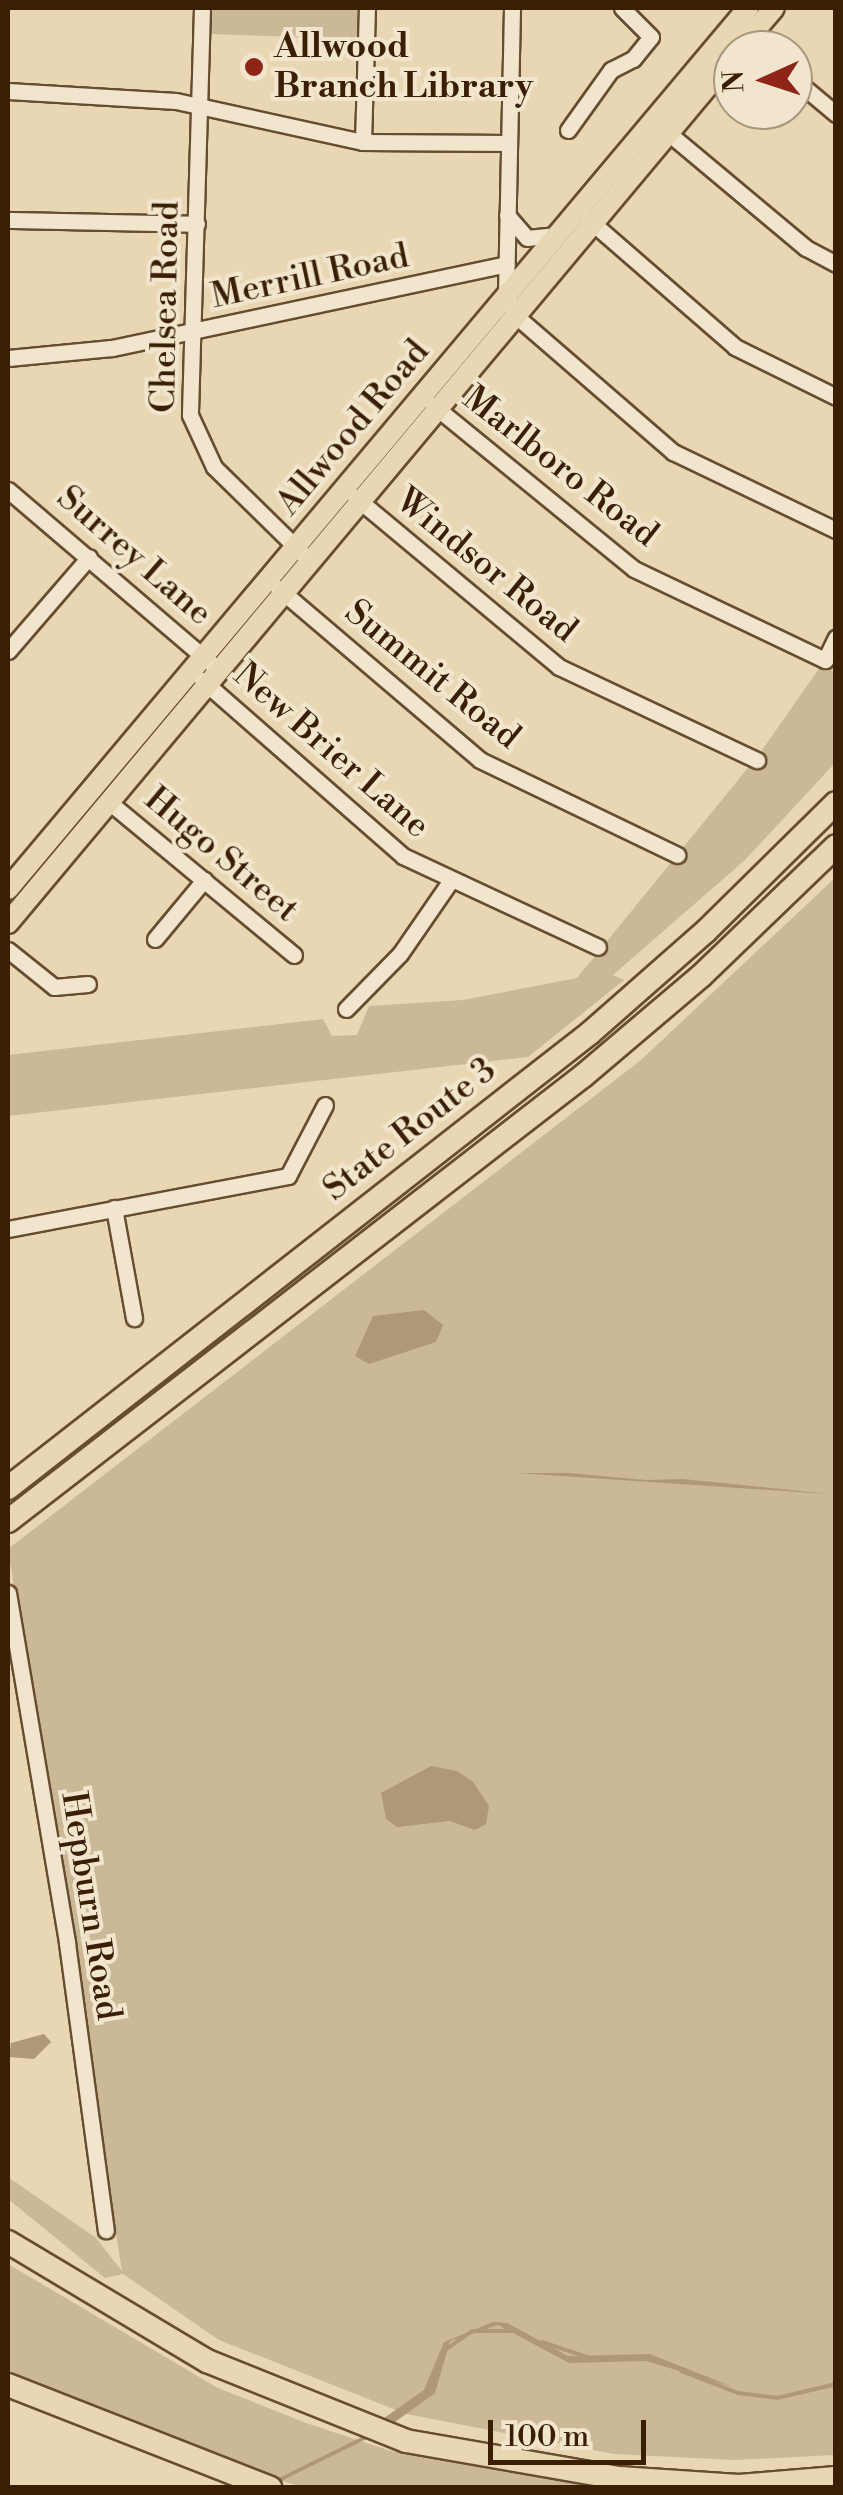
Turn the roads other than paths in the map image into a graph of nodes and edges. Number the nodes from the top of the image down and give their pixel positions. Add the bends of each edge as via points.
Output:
1 (202, 8) edge
2 (367, 8) edge
3 (512, 8) edge
4 (622, 8) edge
5 (774, 8) edge
6 (755, 30) edge
7 (713, 74) edge
8 (713, 74) edge
9 (8, 91) edge
10 (813, 95) edge
11 (200, 105) junction
12 (836, 114) edge
13 (661, 127) junction
14 (568, 130) dead end
15 (363, 142) junction
16 (509, 142) junction
17 (507, 215) junction
18 (585, 217) junction
19 (8, 220) edge
20 (197, 224) junction
21 (557, 235) junction
22 (506, 264) junction
23 (836, 264) edge
24 (506, 297) junction
25 (516, 316) junction
26 (194, 333) junction
27 (8, 358) edge
28 (836, 397) edge
29 (430, 402) junction
30 (8, 490) edge
31 (352, 494) junction
32 (836, 530) edge
33 (303, 554) junction
34 (90, 557) junction
35 (276, 586) junction
36 (836, 637) edge
37 (8, 651) edge
38 (205, 670) junction
39 (758, 760) dead end
40 (109, 802) junction
41 (836, 803) edge
42 (836, 846) edge
43 (677, 855) dead end
44 (11, 879) edge
45 (204, 880) junction
46 (451, 880) junction
47 (38, 887) junction
48 (8, 923) edge
49 (155, 939) dead end
50 (598, 947) dead end
51 (8, 950) edge
52 (294, 955) dead end
53 (88, 984) dead end
54 (346, 1009) dead end
55 (325, 1105) dead end
56 (114, 1208) junction
57 (8, 1228) edge
58 (324, 1277) junction
59 (134, 1318) dead end
60 (8, 1488) edge
61 (8, 1521) edge
62 (8, 1535) edge
63 (8, 1593) edge
64 (8, 2227) edge
65 (106, 2230) dead end
66 (8, 2242) edge
67 (60, 2276) junction
68 (8, 2385) edge
69 (836, 2478) edge
70 (271, 2488) edge

1 - 11 street, Chelsea Road
2 - 15 street
3 - 16 street
4 - 14 street via 651,38 633,59 611,70
5 - 6 main road, Allwood Road
7 - 13 main road, Allwood Road
8 - 13 main road, Allwood Road
9 - 11 street
10 - 12 street
11 - 15 street
11 - 20 street, Chelsea Road
13 - 18 main road, Allwood Road
13 - 23 street via 806,248
15 - 16 street
16 - 17 street
17 - 21 street via 527,238
17 - 22 street
18 - 21 main road, Allwood Road
18 - 25 main road, Allwood Road
18 - 28 street via 735,347
19 - 20 street
20 - 26 street, Chelsea Road
21 - 24 main road, Allwood Road
22 - 24 street
22 - 26 street, Merrill Road
24 - 25 street
24 - 29 main road, Allwood Road
25 - 29 main road, Allwood Road
25 - 32 street via 673,452
26 - 27 street, Merrill Road
26 - 33 street, Chelsea Road via 190,415 198,443 214,468
29 - 31 main road, Allwood Road
29 - 36 street, Marlboro Road via 611,554 825,660
30 - 34 street, Surrey Lane
31 - 33 main road, Allwood Road
31 - 39 street, Windsor Road via 559,667
33 - 35 main road, Allwood Road
34 - 37 street
34 - 38 street, Surrey Lane
35 - 38 main road, Allwood Road
35 - 43 street, Summit Road via 480,760
38 - 40 main road, Allwood Road
38 - 44 main road, Allwood Road
38 - 46 street, New Brier Lane via 403,856
40 - 45 street, Hugo Street
40 - 47 main road, Allwood Road
41 - 60 highway, State Route 3 via 590,1033
42 - 58 highway, State Route 3 via 642,1027
44 - 47 street
45 - 49 street
45 - 52 street, Hugo Street
46 - 50 street, New Brier Lane
46 - 54 street via 409,942
47 - 48 main road, Allwood Road
51 - 53 street via 54,987
55 - 56 street via 314,1116 295,1173
56 - 57 street
56 - 59 street
58 - 61 highway, State Route 3
58 - 62 highway via 219,1372
63 - 65 street, Hepburn Road
64 - 67 highway
66 - 67 highway
67 - 69 highway via 207,2361 406,2441 619,2478 739,2486
68 - 70 highway

